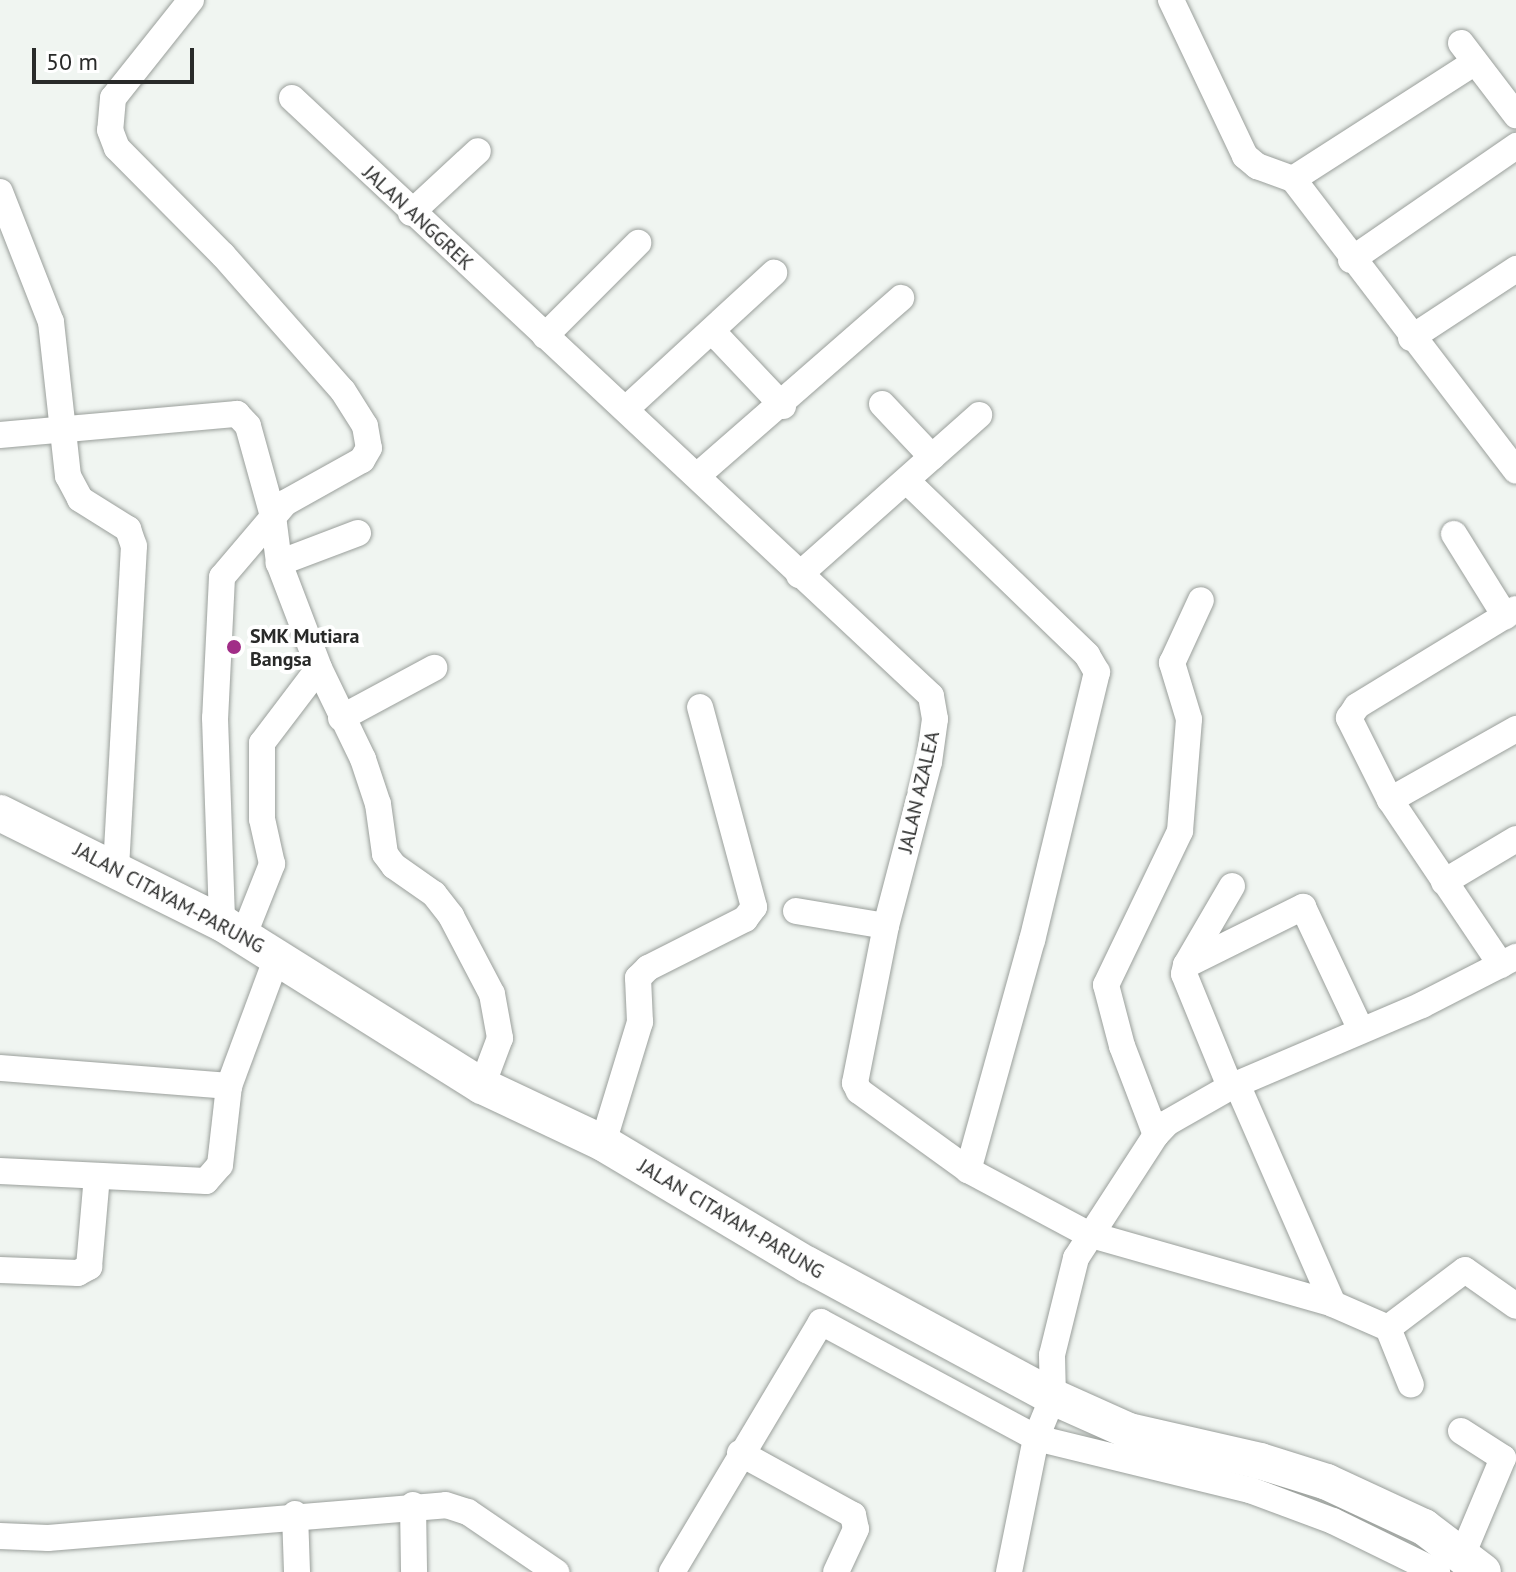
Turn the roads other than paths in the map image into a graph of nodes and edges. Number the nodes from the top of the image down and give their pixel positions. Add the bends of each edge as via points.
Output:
1 (191, 0) edge
2 (1171, 0) edge
3 (292, 98) dead end
4 (1515, 109) edge
5 (1516, 146) edge
6 (478, 151) dead end
7 (1293, 179) junction
8 (0, 192) edge
9 (411, 213) junction
10 (638, 243) dead end
11 (1351, 260) junction
12 (1516, 269) edge
13 (774, 273) dead end
14 (901, 298) dead end
15 (713, 332) junction
16 (545, 336) junction
17 (1411, 338) junction
18 (882, 404) dead end
19 (783, 406) junction
20 (627, 408) junction
21 (979, 415) dead end
22 (61, 428) junction
23 (0, 435) edge
24 (932, 457) junction
25 (1516, 471) edge
26 (697, 476) junction
27 (908, 482) junction
28 (273, 516) junction
29 (358, 533) dead end
30 (1454, 534) dead end
31 (279, 563) junction
32 (799, 575) junction
33 (1201, 600) dead end
34 (1511, 612) edge
35 (319, 668) junction
36 (434, 668) dead end
37 (700, 707) dead end
38 (341, 718) junction
39 (1516, 729) edge
40 (1390, 800) junction
41 (0, 813) edge
42 (1516, 839) edge
43 (116, 866) junction
44 (1444, 882) junction
45 (1232, 886) dead end
46 (796, 911) dead end
47 (886, 926) junction
48 (233, 930) junction
49 (277, 957) junction
50 (1508, 961) edge
51 (1186, 965) junction
52 (1361, 1030) junction
53 (0, 1068) edge
54 (1233, 1085) junction
55 (229, 1086) junction
56 (482, 1086) junction
57 (1156, 1135) junction
58 (603, 1143) junction
59 (968, 1170) junction
60 (0, 1171) edge
61 (97, 1176) junction
62 (1088, 1234) junction
63 (0, 1270) edge
64 (1333, 1304) junction
65 (1516, 1306) edge
66 (1388, 1328) junction
67 (1411, 1385) dead end
68 (1053, 1397) junction
69 (1461, 1431) dead end
70 (1036, 1438) junction
71 (1510, 1451) edge
72 (740, 1453) junction
73 (413, 1505) junction
74 (295, 1514) junction
75 (0, 1536) edge
76 (1461, 1566) edge
77 (297, 1572) edge
78 (414, 1572) edge
79 (556, 1572) edge
80 (672, 1572) edge
81 (836, 1572) edge
82 (1009, 1572) edge

1 - 28 street via 113,98 110,130 117,148 223,255 343,391 368,435 369,448 362,460 293,496
2 - 7 street via 1245,156
3 - 9 street, JALAN ANGGREK
4 - 7 street via 1468,53
5 - 11 street
6 - 9 street
7 - 11 street
8 - 22 street via 51,322
9 - 16 street, JALAN ANGGREK
10 - 16 street
11 - 17 street
12 - 17 street
13 - 15 street
14 - 19 street
15 - 19 street
15 - 20 street
16 - 20 street, JALAN AZALEA
17 - 25 street
18 - 24 street
19 - 26 street
20 - 26 street, JALAN AZALEA
21 - 24 street
22 - 23 street
22 - 28 street via 237,414 248,426
22 - 43 street via 68,476 80,499 128,529 134,546
24 - 27 street
26 - 32 street, JALAN AZALEA
27 - 32 street
27 - 59 street via 1087,655 1097,672
28 - 31 street
28 - 48 street via 222,577 215,718
29 - 31 street
30 - 34 street
31 - 35 street
32 - 47 street, JALAN AZALEA via 920,682 935,704 929,762
33 - 57 street via 1172,655 1189,719 1180,831 1106,985 1122,1046
34 - 40 street via 1351,712 1353,731
35 - 38 street
35 - 48 street via 291,711 264,734 262,819 272,864
36 - 38 street
37 - 58 street via 754,907 745,919 638,978 640,1022
38 - 56 street via 363,759 378,804 385,854 434,894 492,994 500,1038
39 - 40 street
40 - 44 street
41 - 43 main road, JALAN CITAYAM-PARUNG
42 - 44 street
43 - 48 main road, JALAN CITAYAM-PARUNG
44 - 50 street
45 - 51 street
46 - 47 street
47 - 59 street, JALAN AZALEA via 855,1087
48 - 49 main road, JALAN CITAYAM-PARUNG
49 - 55 street
49 - 56 main road, JALAN CITAYAM-PARUNG
50 - 52 street
51 - 52 street via 1303,907
51 - 54 street via 1184,974
52 - 54 street
53 - 55 street
54 - 57 street via 1167,1123
54 - 64 street
55 - 61 street via 220,1165 213,1178 195,1182
56 - 58 main road, JALAN CITAYAM-PARUNG
57 - 62 street
58 - 68 main road, JALAN CITAYAM-PARUNG via 808,1265
59 - 62 street, JALAN AZALEA
60 - 61 street
61 - 63 street via 89,1267 78,1273
62 - 64 street, JALAN AZALEA
62 - 68 street via 1052,1355
64 - 66 street, JALAN AZALEA
65 - 66 street via 1465,1270
66 - 67 street
68 - 70 street
68 - 76 main road, JALAN CITAYAM-PARUNG via 1129,1431 1327,1482 1424,1527
69 - 71 street
70 - 72 street via 821,1322
70 - 76 street via 1250,1490
70 - 82 street
71 - 76 street
72 - 80 street
72 - 81 street via 853,1515 856,1529
73 - 74 street
73 - 78 street
73 - 79 street via 446,1505 468,1512
74 - 75 street via 155,1530
74 - 77 street

